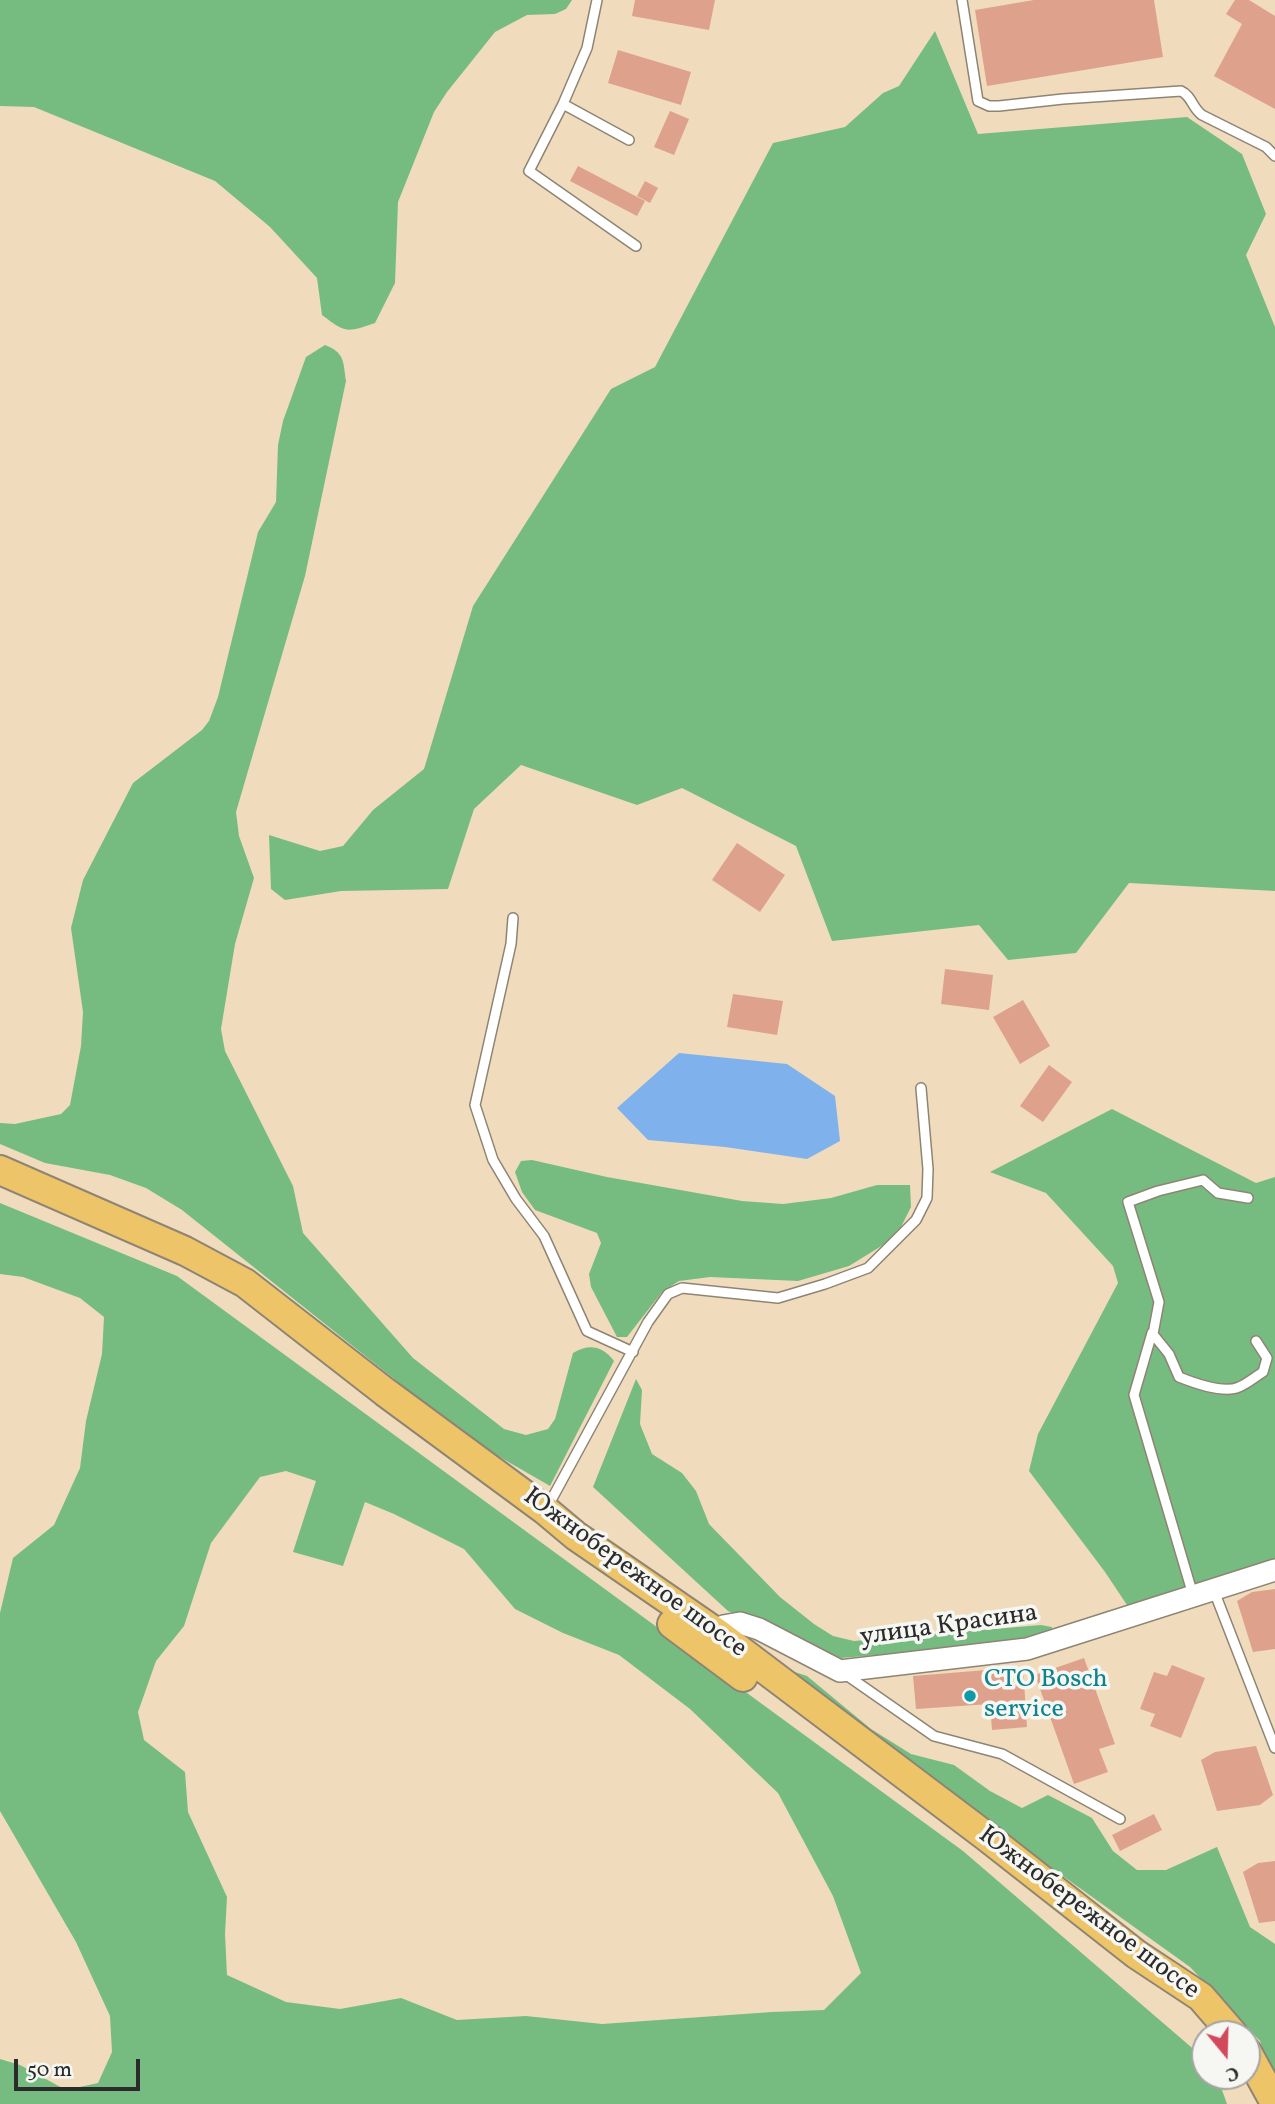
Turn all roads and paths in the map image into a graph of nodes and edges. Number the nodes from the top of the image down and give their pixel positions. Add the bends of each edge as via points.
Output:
1 (597, 0) edge
2 (962, 0) edge
3 (563, 104) junction
4 (629, 140) dead end
5 (1275, 156) edge
6 (636, 246) dead end
7 (513, 918) dead end
8 (921, 1088) dead end
9 (0, 1170) edge
10 (0, 1189) edge
11 (1248, 1198) dead end
12 (1153, 1334) junction
13 (1256, 1341) dead end
14 (633, 1352) junction
15 (379, 1397) junction
16 (545, 1510) junction
17 (1275, 1570) edge
18 (1203, 1593) junction
19 (709, 1640) junction
20 (840, 1671) junction
21 (1275, 1748) edge
22 (1120, 1819) dead end
23 (1211, 2020) edge
24 (1221, 2020) edge
25 (1261, 2078) edge
26 (1275, 2103) edge

1 - 3 lane via 587,48
2 - 5 lane via 981,104 1181,91 1188,94 1195,111
3 - 4 lane
3 - 6 lane via 529,171
7 - 14 lane via 475,1105 480,1124 493,1160 544,1236 587,1331
8 - 14 lane via 927,1198 916,1220 868,1268 778,1298 682,1288 668,1294
9 - 15 highway, Южнобережное шоссе via 185,1251 244,1283
10 - 15 highway, Южнобережное шоссе via 171,1263 230,1296
11 - 12 lane via 1219,1193 1203,1181 1128,1202 1159,1302
12 - 13 lane via 1179,1377 1225,1389 1237,1389 1263,1372 1267,1358
12 - 18 lane via 1134,1395
14 - 16 lane
15 - 16 highway, Южнобережное шоссе
15 - 19 highway, Южнобережное шоссе
16 - 19 highway, Южнобережное шоссе
17 - 18 street, улица Красина
18 - 20 street, улица Красина via 1027,1649
18 - 21 lane
19 - 20 street, улица Красина via 723,1626 740,1623
19 - 23 highway, Южнобережное шоссе
19 - 24 highway, Южнобережное шоссе via 987,1837 1136,1954 1201,1997
20 - 22 lane via 934,1736 1002,1754
25 - 26 highway

